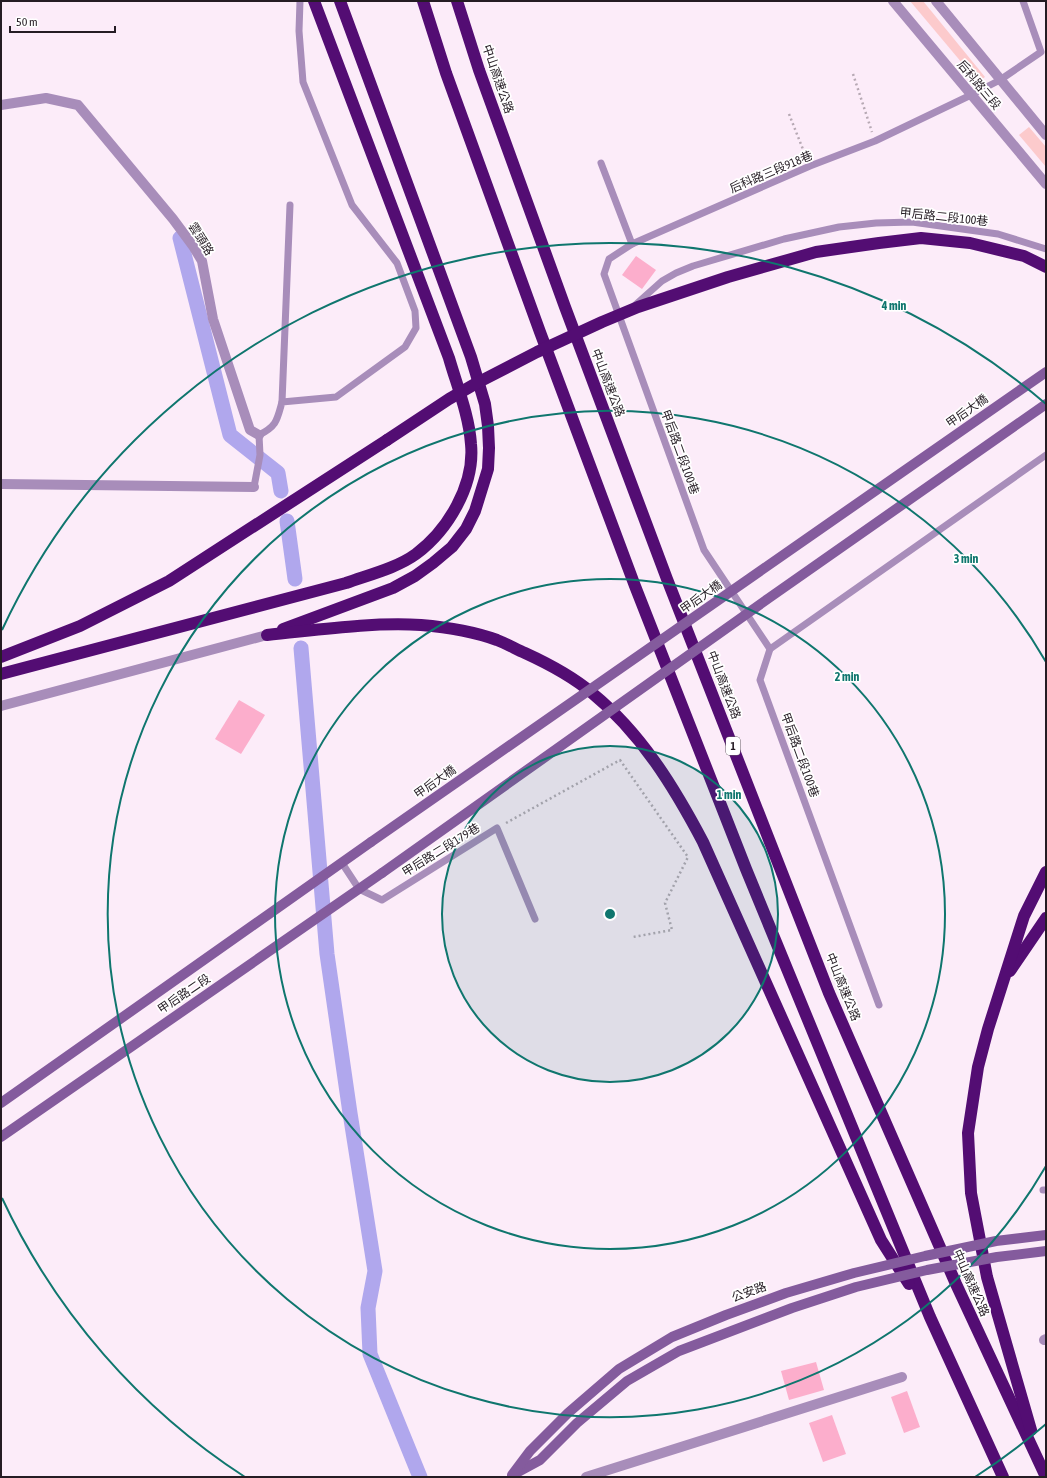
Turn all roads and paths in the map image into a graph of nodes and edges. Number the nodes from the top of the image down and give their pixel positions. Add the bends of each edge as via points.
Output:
1 (300, 1) edge
2 (314, 1) edge
3 (340, 1) edge
4 (423, 1) edge
5 (457, 1) edge
6 (893, 1) edge
7 (936, 1) edge
8 (1023, 1) edge
9 (853, 74) dead end
10 (1000, 80) junction
11 (971, 95) junction
12 (1, 105) edge
13 (789, 114) dead end
14 (1046, 135) edge
15 (875, 141) junction
16 (601, 163) dead end
17 (810, 166) junction
18 (1046, 184) edge
19 (290, 205) dead end
20 (632, 244) junction
21 (1046, 249) edge
22 (1046, 267) edge
23 (620, 318) junction
24 (1046, 372) edge
25 (282, 402) junction
26 (1046, 404) edge
27 (259, 435) junction
28 (1046, 455) edge
29 (1, 484) edge
30 (254, 487) joint
31 (267, 635) junction
32 (770, 649) junction
33 (1, 657) edge
34 (1, 674) edge
35 (1, 706) edge
36 (497, 828) junction
37 (371, 842) joint
38 (342, 863) junction
39 (1046, 872) edge
40 (359, 889) junction
41 (1046, 918) edge
42 (535, 919) dead end
43 (633, 937) dead end
44 (1003, 982) junction
45 (879, 1005) dead end
46 (1, 1103) edge
47 (1, 1137) edge
48 (1046, 1235) edge
49 (1046, 1251) edge
50 (930, 1317) junction
51 (902, 1376) dead end
52 (1040, 1464) junction
53 (512, 1476) edge
54 (586, 1477) edge
55 (1002, 1477) edge
56 (1046, 1477) edge

1 - 25 lane via 299,31 303,82 352,205 397,263 415,311 416,328 406,347 336,397
2 - 34 highway via 449,358 472,444 464,490 452,515 435,536 415,554 390,568 346,583
3 - 31 highway via 471,357 485,404 488,469 475,511 466,529 452,547 433,563 393,588
4 - 50 highway via 446,73 635,586 746,869
5 - 52 highway, 中山高速公路 / 1 via 479,70 565,307 667,579 829,993 956,1284
6 - 11 street, 后科路三段
7 - 10 street, 后科路三段
8 - 10 lane, 后科路三段918巷 via 1041,52
9 - 15 path
10 - 11 lane, 后科路三段918巷
10 - 14 street, 后科路三段
11 - 15 lane, 后科路三段918巷
11 - 18 street, 后科路三段
12 - 27 street, 雲頭路 via 46,98 78,105 172,219 202,261 213,318 250,430
13 - 17 path
15 - 17 lane, 后科路三段918巷
16 - 20 lane
17 - 20 lane, 后科路三段918巷
19 - 25 lane
20 - 23 lane, 后科路三段918巷 via 609,258 604,274
21 - 23 lane, 甲后路二段100巷 via 998,234 912,222 839,227 784,238 676,273 662,281
22 - 33 highway, bridge via 1024,256 970,243 921,238 879,242 816,252 728,277 638,307 538,352 475,384 169,581 80,626
23 - 32 lane, 甲后路二段100巷 via 704,550
24 - 37 main road, 甲后大橋, bridge
25 - 27 lane via 277,422
26 - 40 main road, 甲后路二段, bridge
27 - 30 lane via 260,455
28 - 32 lane
29 - 30 street
31 - 35 street
31 - 50 highway via 379,624 455,629 497,640 548,664 576,681 618,716 658,766 703,842 881,1240
32 - 45 lane, 甲后路二段100巷 via 760,680
36 - 40 lane, 甲后路二段179巷 via 382,900
36 - 42 lane, 甲后路二段179巷
36 - 43 path via 620,760 688,857 665,903 672,930
37 - 38 main road, 甲后路二段
38 - 40 lane
38 - 46 main road, 甲后路二段
39 - 44 highway via 1024,916
40 - 47 main road, 甲后路二段
41 - 44 highway
44 - 52 highway via 978,1066 972,1101 968,1133 971,1193 986,1277
48 - 53 main road, 公安路, bridge via 988,1243 854,1273 786,1293 672,1337 619,1369 568,1413 530,1451
49 - 53 main road, 公安路, bridge via 927,1270 856,1287 792,1308 679,1351 626,1381 577,1423 540,1460
50 - 55 highway
51 - 54 street
52 - 56 highway, 中山高速公路 / 1

